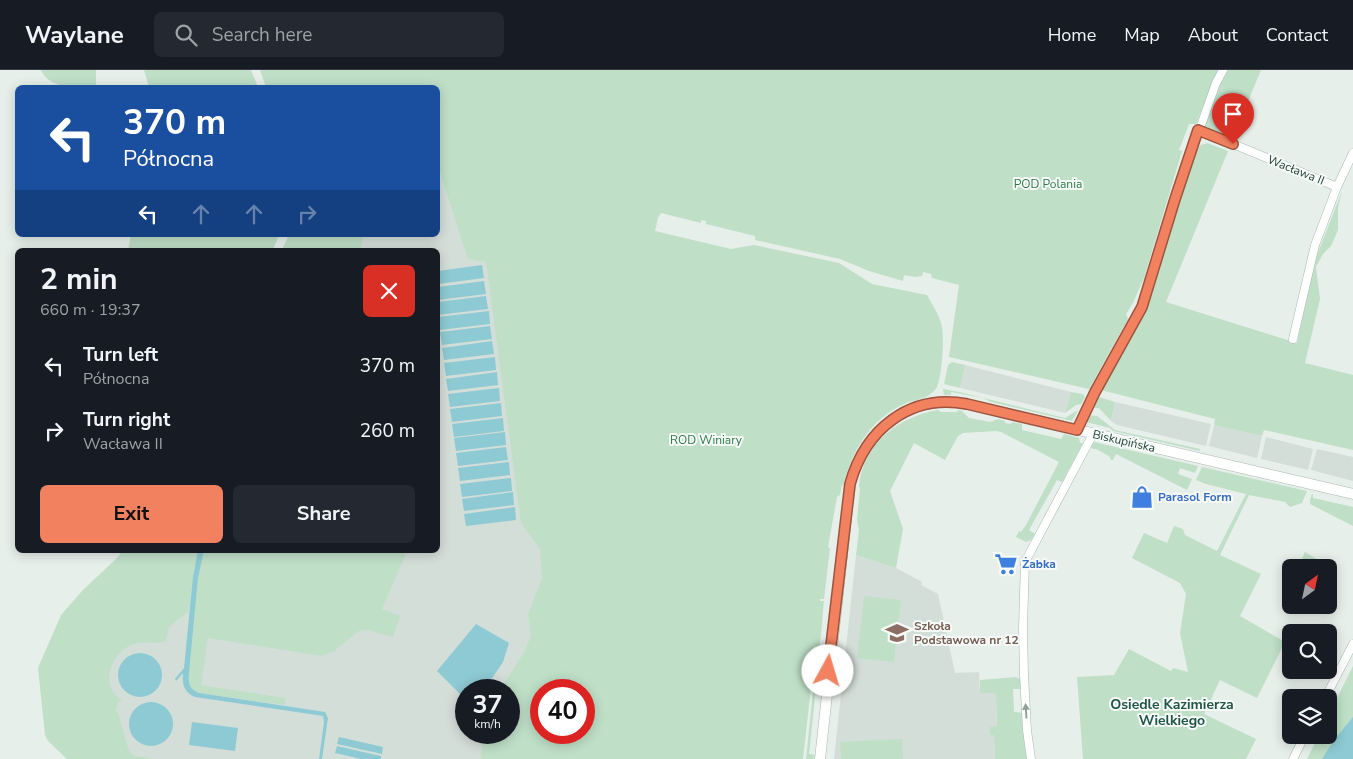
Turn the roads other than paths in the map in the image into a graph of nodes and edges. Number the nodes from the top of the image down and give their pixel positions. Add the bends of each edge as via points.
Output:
1 (1223, 70) edge
2 (1198, 130) junction
3 (1353, 153) edge
4 (1338, 187) junction
5 (1292, 339) dead end
6 (1077, 430) junction
7 (1093, 434) junction
8 (1353, 494) edge
9 (1353, 644) edge
10 (1330, 689) edge
11 (1300, 744) edge
12 (820, 759) edge
13 (1031, 759) edge
14 (1293, 759) edge

1 - 2 street
2 - 4 street, Wacława II
2 - 6 street via 1142,307
3 - 4 street
4 - 5 street via 1315,245
6 - 7 street, Biskupińska
6 - 12 street, Biskupińska via 961,403 937,402 911,409 894,418 871,439 856,466 849,492
7 - 8 street, Biskupińska
13 -> 7 street via 1023,628 1025,562
9 - 10 street
11 - 14 street

